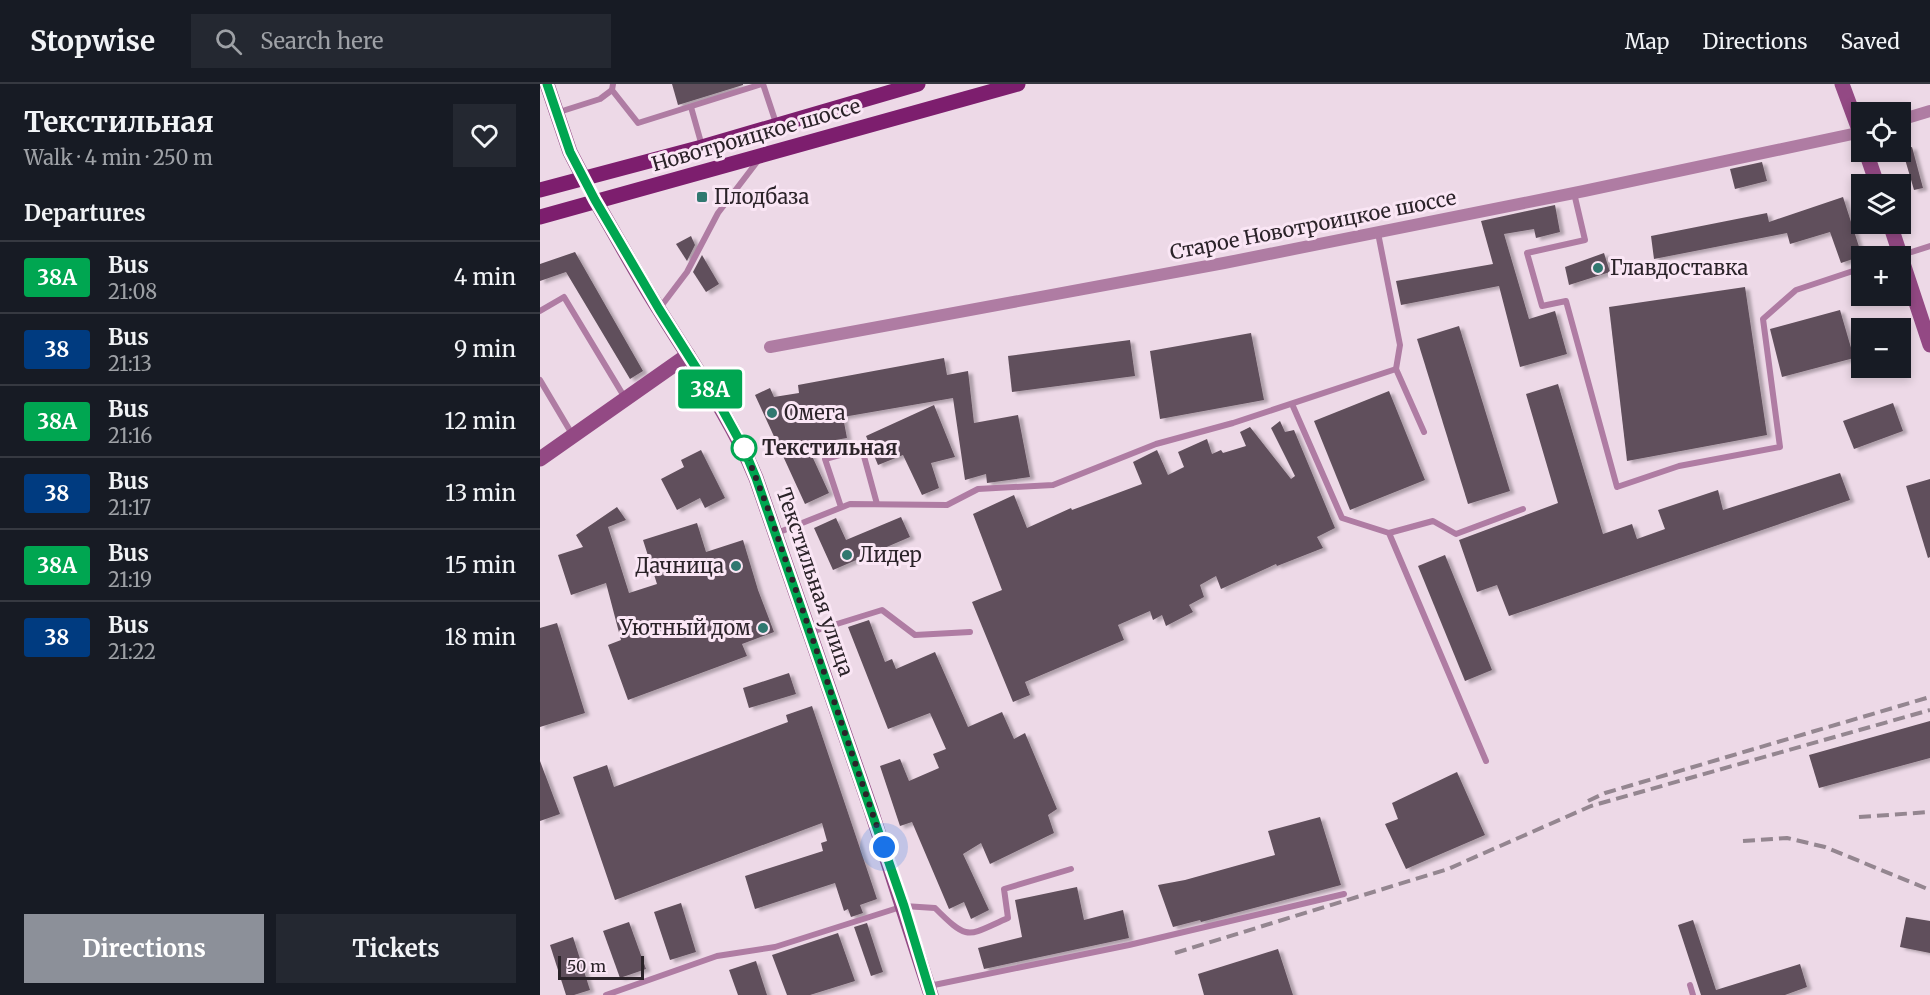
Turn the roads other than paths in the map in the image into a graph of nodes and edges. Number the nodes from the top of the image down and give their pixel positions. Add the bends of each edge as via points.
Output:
1 (547, 84) edge
2 (763, 84) edge
3 (918, 84) edge
4 (1018, 84) edge
5 (1842, 84) edge
6 (612, 87) edge
7 (691, 106) junction
8 (1851, 108) edge
9 (1930, 111) edge
10 (556, 113) junction
11 (1911, 117) edge
12 (776, 124) junction
13 (1851, 136) edge
14 (702, 147) junction
15 (763, 155) junction
16 (583, 177) junction
17 (540, 190) edge
18 (1574, 193) junction
19 (595, 200) junction
20 (540, 217) edge
21 (1377, 232) junction
22 (1930, 246) edge
23 (1911, 252) edge
24 (1851, 272) edge
25 (1911, 290) edge
26 (659, 309) junction
27 (540, 311) edge
28 (1930, 345) edge
29 (770, 347) dead end
30 (688, 355) junction
31 (1396, 369) junction
32 (540, 380) edge
33 (625, 399) junction
34 (1292, 404) junction
35 (1424, 432) dead end
36 (573, 436) junction
37 (540, 459) edge
38 (877, 504) junction
39 (841, 507) junction
40 (1523, 509) dead end
41 (776, 533) junction
42 (1389, 533) junction
43 (810, 632) junction
44 (970, 632) dead end
45 (1486, 761) dead end
46 (1071, 869) dead end
47 (1344, 894) dead end
48 (904, 906) junction
49 (1690, 985) dead end
50 (929, 990) edge
51 (606, 995) edge
52 (1693, 995) edge

1 - 10 main road
2 - 7 lane
2 - 12 lane
3 - 12 main road, Новотроицкое шоссе
4 - 15 main road, Новотроицкое шоссе
5 - 8 main road
6 - 7 lane via 638,123
6 - 10 lane via 600,99
7 - 14 lane
9 - 11 street
10 - 16 main road
12 - 14 main road, Новотроицкое шоссе
13 - 18 street, Старое Новотроицкое шоссе
14 - 16 main road, Новотроицкое шоссе
15 - 19 main road, Новотроицкое шоссе
15 - 26 lane via 718,213 687,273
16 - 17 main road, Новотроицкое шоссе
16 - 19 main road, Текстильная улица
18 - 21 street, Старое Новотроицкое шоссе
18 - 24 lane via 1586,240 1527,253 1542,306 1566,301 1617,487 1679,466 1780,447 1763,320 1796,290
19 - 20 main road, Новотроицкое шоссе
19 - 26 main road, Текстильная улица
21 - 29 street, Старое Новотроицкое шоссе
21 - 31 lane via 1400,345
22 - 23 lane
25 - 28 main road
26 - 30 main road, Текстильная улица
27 - 33 lane via 564,297
30 - 33 main road
30 - 41 main road, Текстильная улица via 743,447
31 - 34 lane
31 - 35 lane
32 - 36 lane
33 - 36 main road
34 - 38 lane via 1156,444 1053,485 978,489 947,505
34 - 42 lane via 1342,518
36 - 37 main road
38 - 39 lane
38 - 39 lane via 862,449 825,459
39 - 41 lane
40 - 42 lane via 1456,534 1433,521
41 - 43 main road, Текстильная улица
42 - 45 lane
43 - 44 lane via 882,610 915,635
43 - 48 main road, Текстильная улица
46 - 48 lane via 1004,889 1008,918 974,933 958,930 935,908
47 - 50 lane
48 - 50 main road, Текстильная улица
48 - 51 lane via 775,947 717,956
49 - 52 lane

